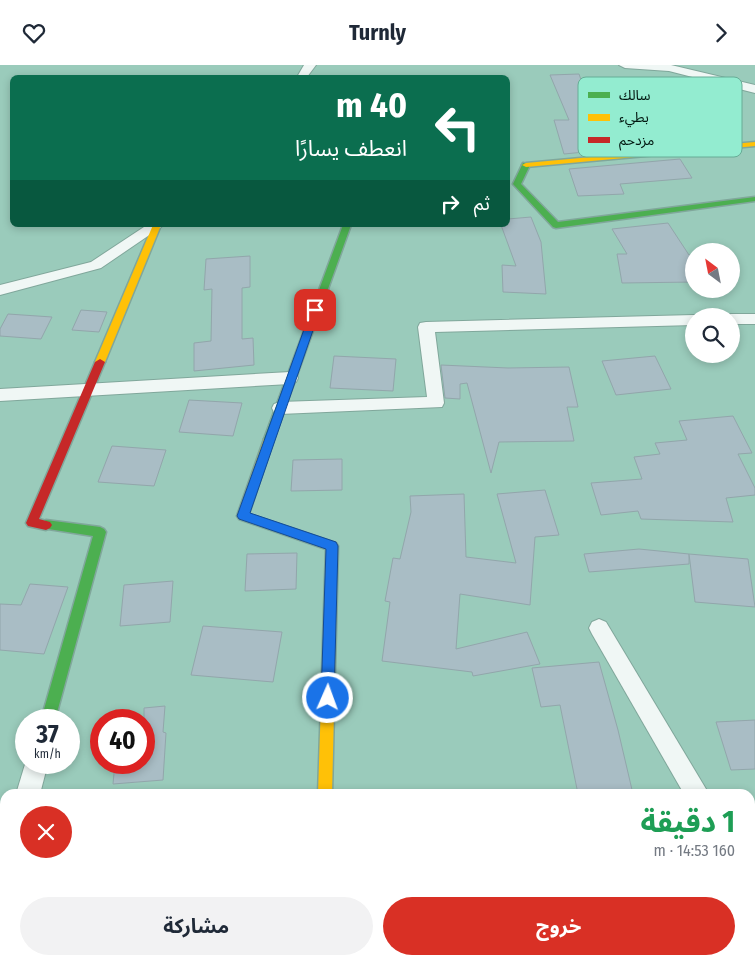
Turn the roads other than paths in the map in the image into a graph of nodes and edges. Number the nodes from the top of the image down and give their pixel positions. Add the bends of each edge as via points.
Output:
1 (625, 65) edge
2 (703, 77) edge
3 (742, 86) edge
4 (755, 89) edge
5 (755, 144) edge
6 (742, 145) edge
7 (613, 157) edge
8 (512, 184) edge
9 (755, 199) edge
10 (154, 227) edge
11 (156, 227) edge
12 (345, 227) edge
13 (0, 290) edge
14 (740, 319) edge
15 (755, 319) edge
16 (685, 320) edge
17 (290, 378) junction
18 (86, 391) junction
19 (0, 395) edge
20 (280, 409) junction
21 (599, 627) dead end
22 (51, 709) edge
23 (34, 774) edge
24 (29, 789) edge
25 (325, 789) edge
26 (694, 789) edge

1 - 2 street via 669,69
3 - 4 street
5 - 6 street
7 - 8 street via 526,165
8 - 9 street via 556,225
10 - 13 street via 96,265
11 - 18 street
12 - 17 street
14 - 15 street
16 - 20 street via 426,327 436,403
17 - 18 street
17 - 20 street
18 - 19 street
18 - 22 street via 32,523 100,532
20 - 25 street via 243,516 332,546
21 - 26 street
23 - 24 street

